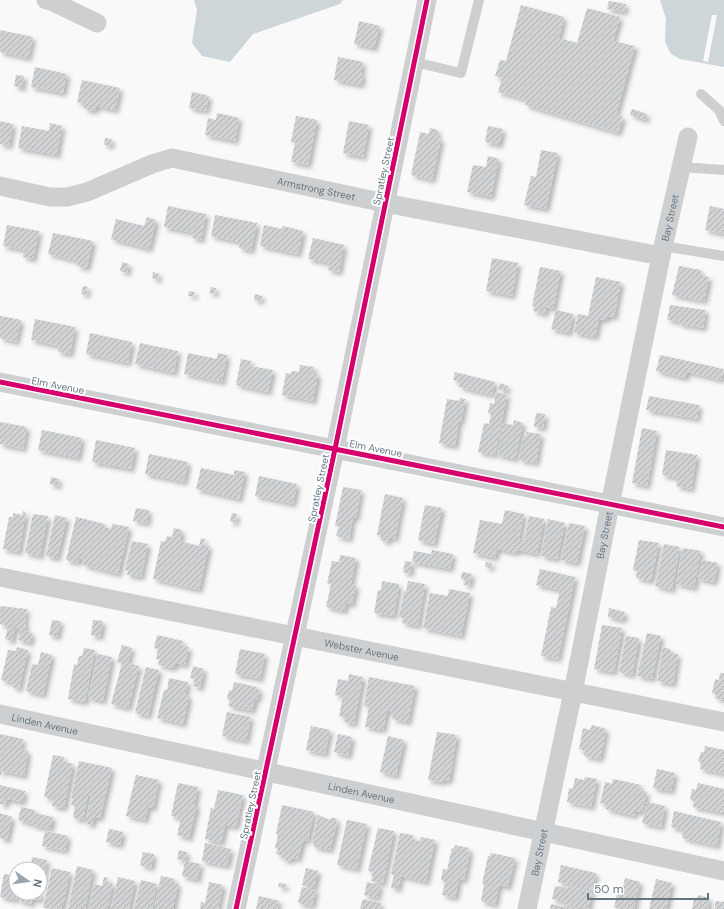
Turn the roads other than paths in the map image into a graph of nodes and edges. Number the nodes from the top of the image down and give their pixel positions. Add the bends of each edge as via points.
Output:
1 (46, 0) edge
2 (427, 0) edge
3 (479, 0) edge
4 (97, 23) dead end
5 (414, 62) junction
6 (701, 94) dead end
7 (724, 121) edge
8 (688, 137) dead end
9 (681, 167) junction
10 (724, 170) edge
11 (0, 186) edge
12 (385, 203) junction
13 (662, 251) junction
14 (724, 256) edge
15 (0, 382) edge
16 (335, 450) junction
17 (610, 504) junction
18 (724, 527) edge
19 (0, 577) edge
20 (295, 636) junction
21 (573, 692) junction
22 (0, 714) edge
23 (724, 722) edge
24 (266, 772) junction
25 (544, 832) junction
26 (724, 871) edge
27 (236, 909) edge
28 (527, 909) edge

1 - 4 street
2 - 5 street, Spratley Street
3 - 5 lane via 461,73
5 - 12 street, Spratley Street
6 - 7 lane via 719,110
8 - 9 street, Bay Street
9 - 10 lane
9 - 13 street, Bay Street
11 - 12 street, Armstrong Street via 50,197 67,197 87,192 172,158
12 - 13 street, Armstrong Street
12 - 16 street, Spratley Street
13 - 14 lane
13 - 17 street, Bay Street
15 - 16 street, Elm Avenue
16 - 17 street, Elm Avenue
16 - 20 street, Spratley Street
17 - 18 street, Elm Avenue
17 - 21 street, Bay Street
19 - 20 street, Webster Avenue
20 - 21 street, Webster Avenue
20 - 24 street, Spratley Street
21 - 23 street, Webster Avenue
21 - 25 street, Bay Street
22 - 24 street, Linden Avenue
24 - 25 street, Linden Avenue
24 - 27 street, Spratley Street
25 - 26 street, Linden Avenue
25 - 28 street, Bay Street

